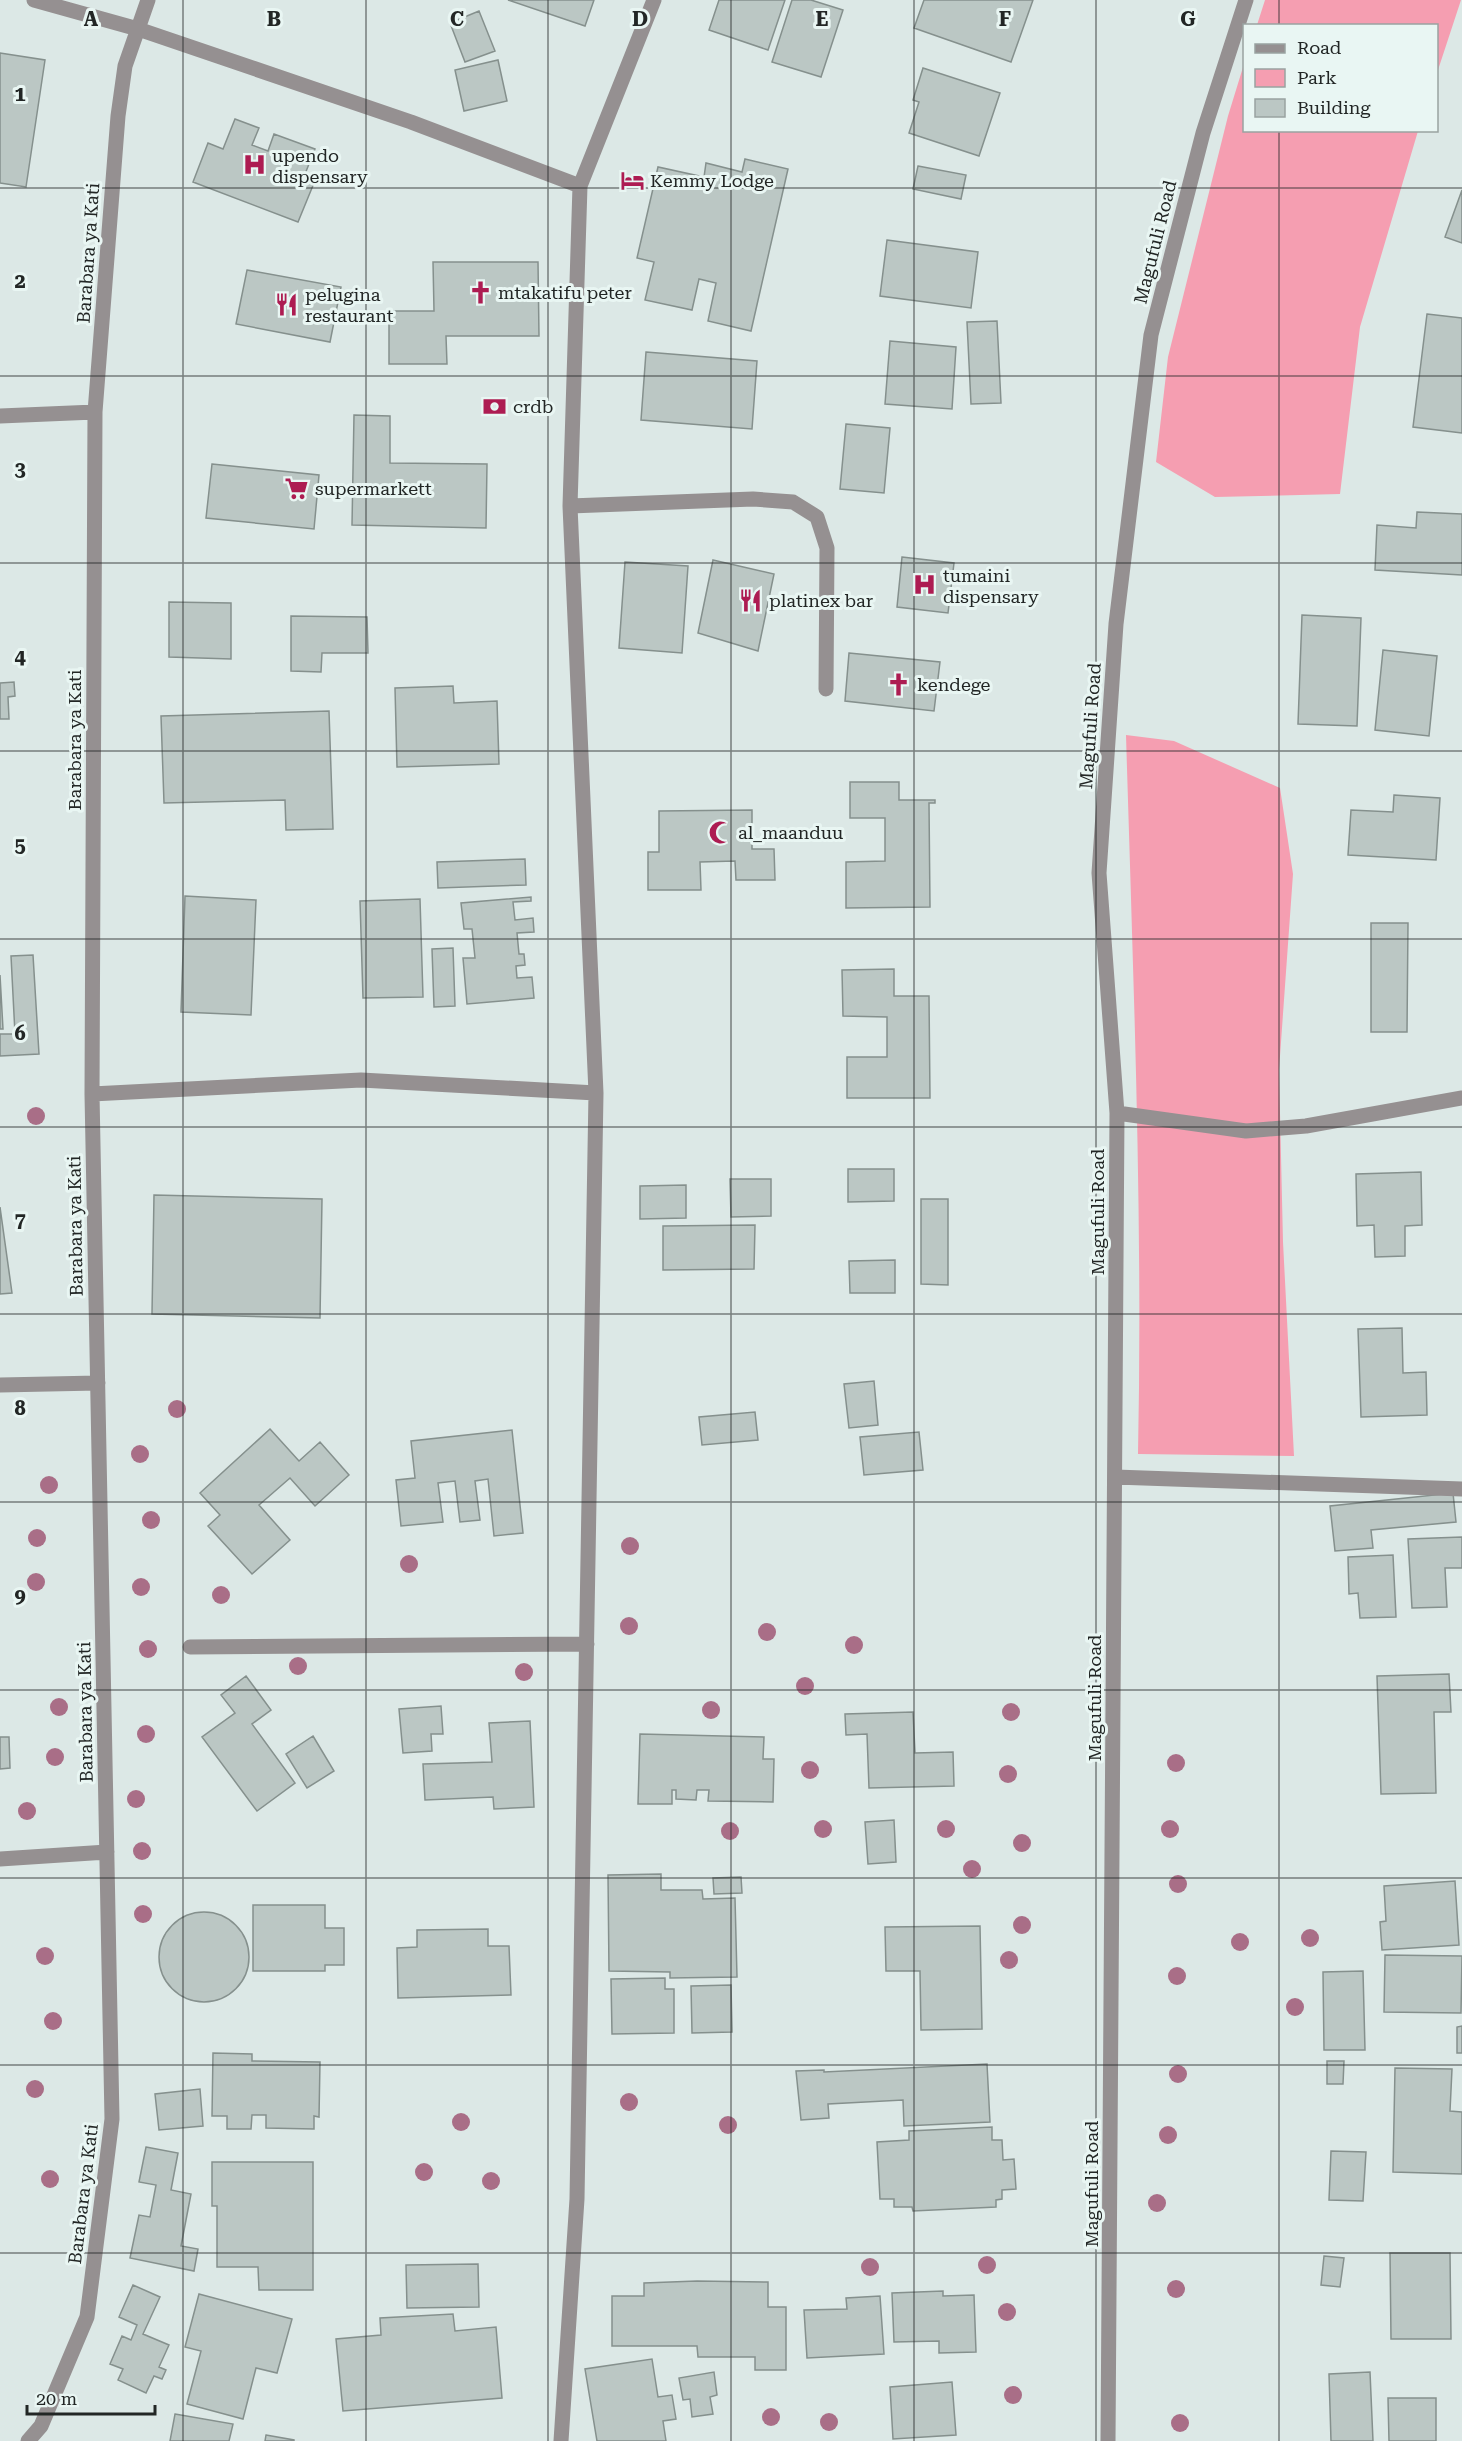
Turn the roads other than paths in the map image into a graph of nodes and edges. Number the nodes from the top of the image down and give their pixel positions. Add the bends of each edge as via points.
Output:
1 (34, 0) edge
2 (148, 0) edge
3 (654, 0) edge
4 (1246, 0) edge
5 (138, 29) junction
6 (580, 186) junction
7 (95, 412) junction
8 (0, 416) edge
9 (570, 506) junction
10 (826, 689) dead end
11 (92, 1094) junction
12 (597, 1094) junction
13 (1462, 1098) edge
14 (1117, 1113) junction
15 (98, 1383) junction
16 (0, 1385) edge
17 (1115, 1477) junction
18 (1462, 1489) edge
19 (587, 1644) junction
20 (190, 1647) dead end
21 (107, 1852) junction
22 (0, 1859) edge
23 (28, 2441) edge
24 (561, 2441) edge
25 (1108, 2441) edge

1 - 5 street
2 - 5 street, Barabara ya Kati
3 - 6 street
4 - 14 street, Magufuli Road via 1203,133 1151,335 1116,624 1099,873
5 - 6 street via 411,122
5 - 7 street, Barabara ya Kati via 125,66 117,116
6 - 9 street
7 - 8 street
7 - 11 street, Barabara ya Kati
9 - 10 street via 753,499 793,501 817,517 827,548
9 - 12 street
11 - 12 street via 361,1080
11 - 15 street, Barabara ya Kati
12 - 19 street
13 - 14 street via 1306,1126 1246,1131
14 - 17 street, Magufuli Road
15 - 16 street
15 - 21 street, Barabara ya Kati
17 - 18 street
17 - 25 street, Magufuli Road
19 - 20 street
19 - 24 street via 578,2199
21 - 22 street
21 - 23 street, Barabara ya Kati via 112,2119 87,2317 41,2426

